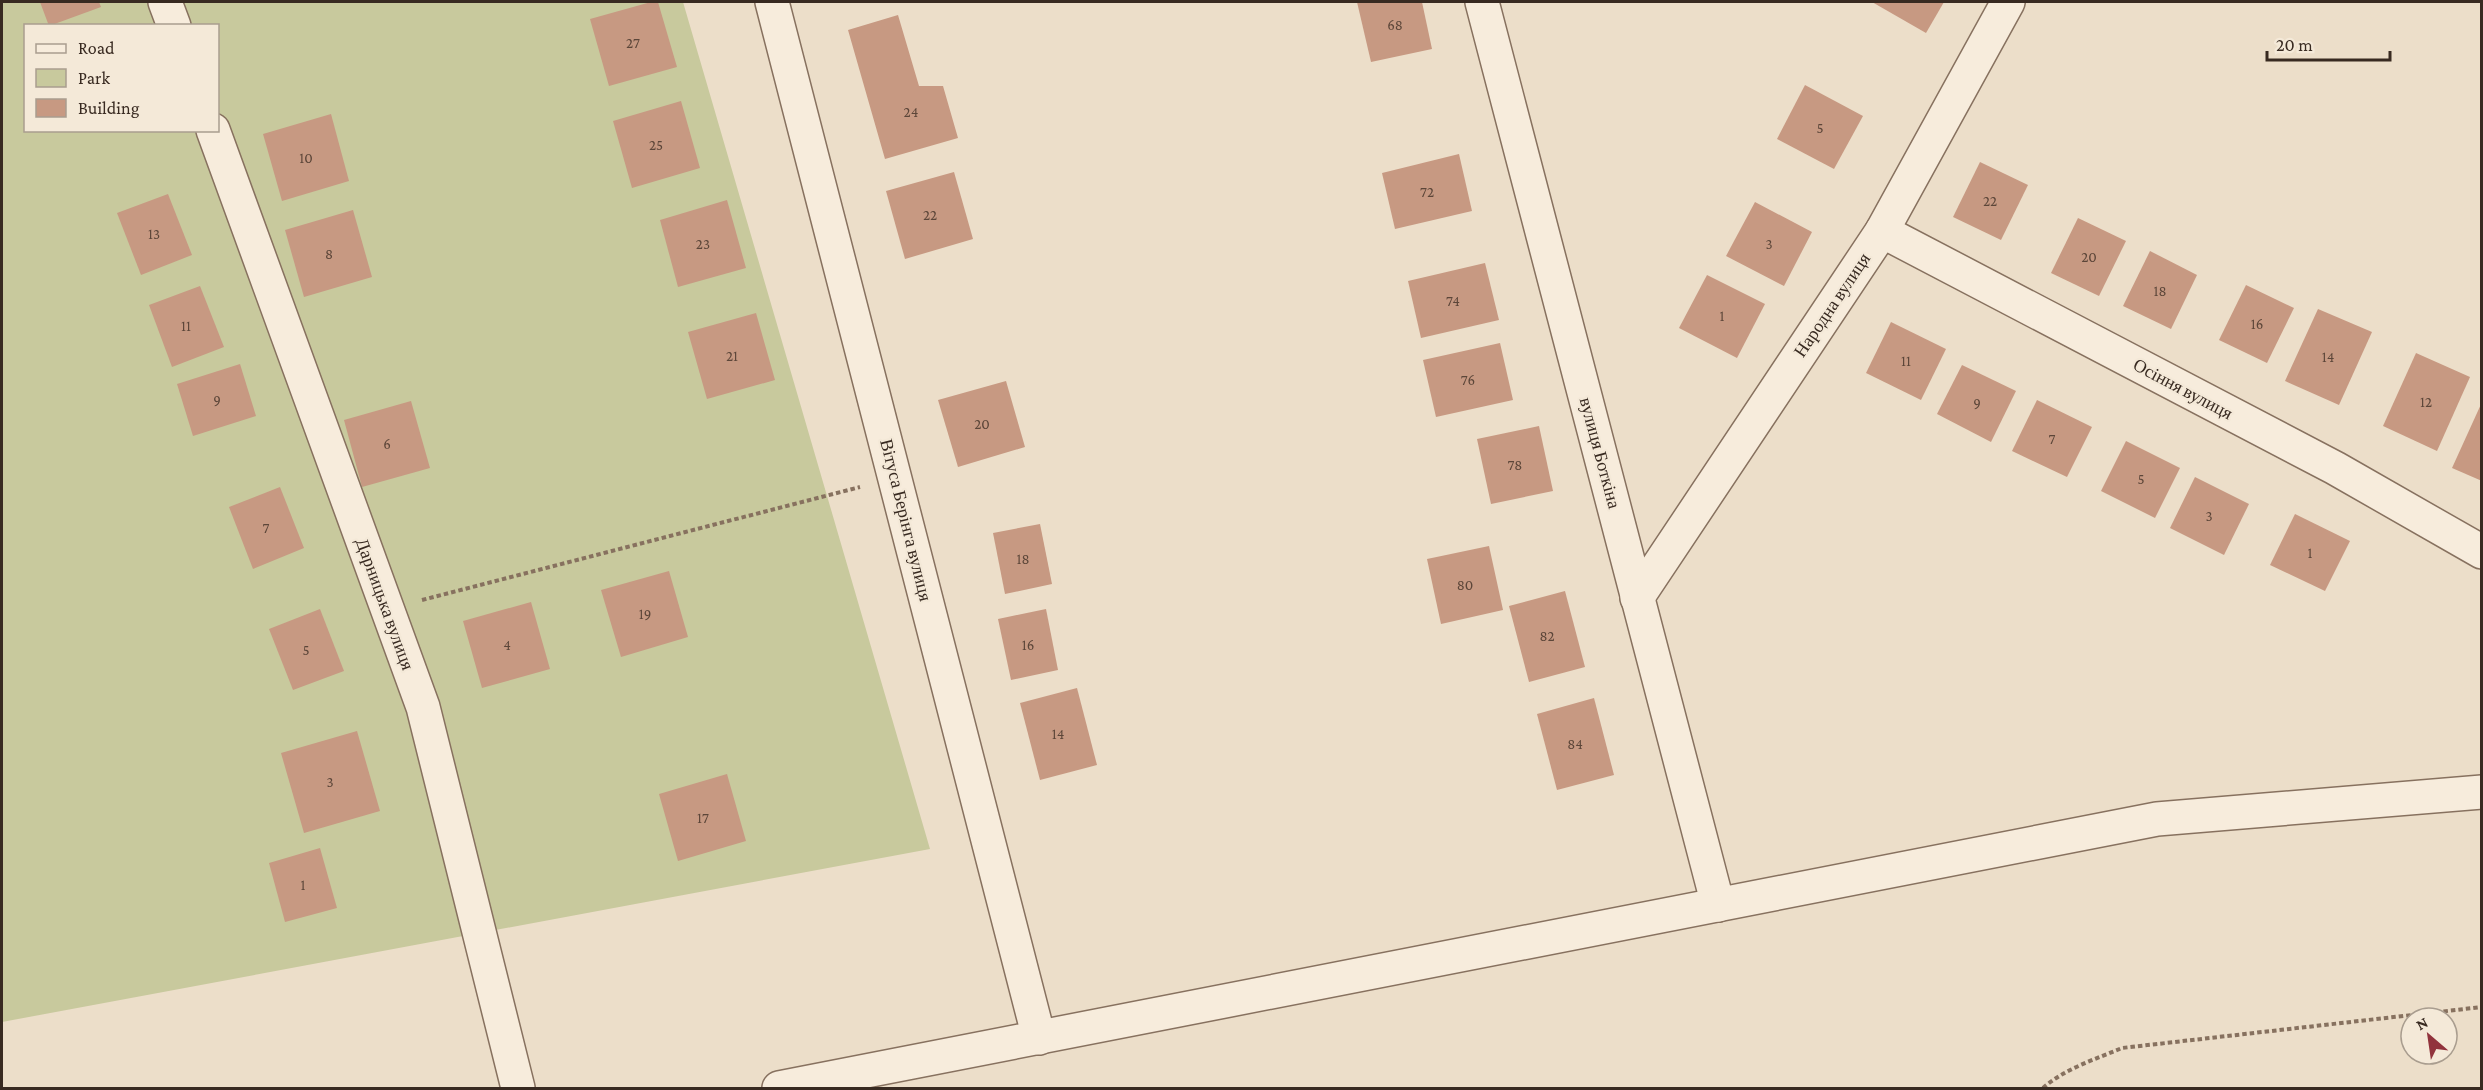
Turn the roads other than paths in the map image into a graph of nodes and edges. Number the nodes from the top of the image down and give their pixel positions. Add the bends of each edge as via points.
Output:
1 (165, 2) edge
2 (772, 2) edge
3 (1482, 2) edge
4 (2008, 2) edge
5 (173, 24) edge
6 (214, 132) edge
7 (1882, 231) junction
8 (2481, 552) edge
9 (1637, 598) junction
10 (2481, 792) edge
11 (1718, 905) junction
12 (1039, 1038) junction
13 (519, 1089) edge
14 (778, 1089) edge

1 - 5 street
2 - 12 street, Вітуса Берінга вулиця
3 - 9 street, вулиця Боткіна
4 - 7 street, Народна вулиця
6 - 13 street, Дарницька вулиця via 423,707
7 - 8 street, Осіння вулиця via 2335,468
7 - 9 street, Народна вулиця
9 - 11 street, вулиця Боткіна
10 - 11 street via 2157,819
11 - 12 street
12 - 14 street

